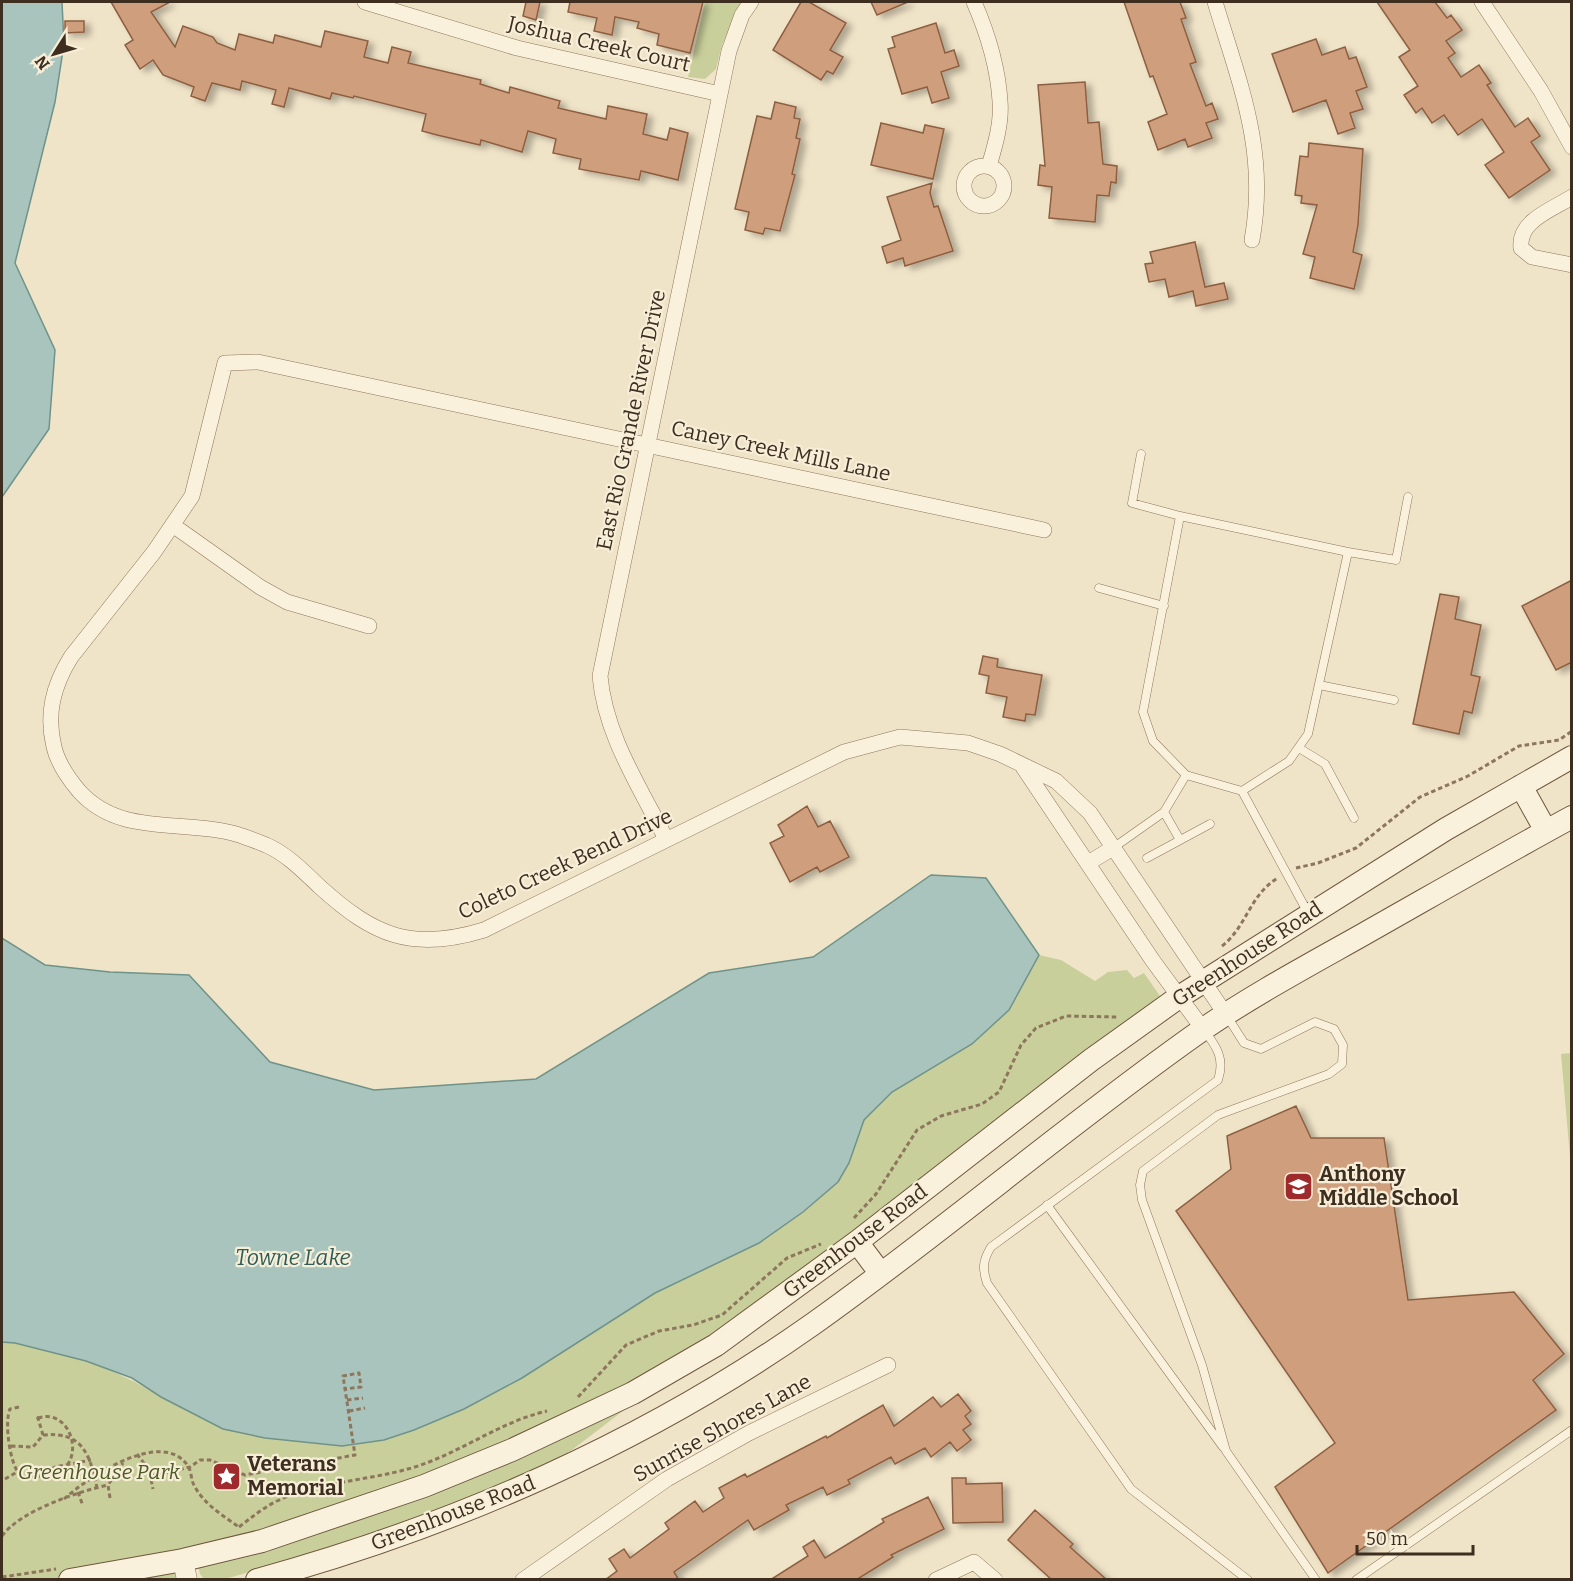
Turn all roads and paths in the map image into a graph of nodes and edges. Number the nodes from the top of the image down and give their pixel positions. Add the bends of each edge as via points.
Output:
1 (365, 2) edge
2 (751, 2) edge
3 (974, 2) edge
4 (1215, 2) edge
5 (1482, 2) edge
6 (720, 94) junction
7 (1572, 147) edge
8 (989, 166) dead end
9 (1572, 197) edge
10 (1252, 240) dead end
11 (1572, 265) edge
12 (225, 363) joint
13 (647, 444) junction
14 (1141, 454) dead end
15 (1408, 497) dead end
16 (1180, 516) junction
17 (174, 526) junction
18 (1044, 530) dead end
19 (1348, 552) junction
20 (1100, 588) dead end
21 (1164, 606) junction
22 (369, 626) dead end
23 (1319, 685) junction
24 (1394, 700) dead end
25 (1572, 731) edge
26 (1299, 748) junction
27 (1572, 757) edge
28 (1023, 767) junction
29 (1186, 775) junction
30 (1521, 786) junction
31 (1242, 791) junction
32 (1164, 812) junction
33 (1572, 817) edge
34 (1354, 818) dead end
35 (1210, 824) dead end
36 (1546, 831) junction
37 (666, 839) junction
38 (1180, 840) junction
39 (1113, 848) junction
40 (1147, 858) dead end
41 (1088, 863) junction
42 (1286, 873) junction
43 (1309, 914) junction
44 (1191, 963) junction
45 (1204, 982) junction
46 (1179, 997) junction
47 (1226, 1015) junction
48 (1121, 1017) dead end
49 (1203, 1029) junction
50 (1047, 1205) junction
51 (853, 1233) junction
52 (829, 1239) dead end
53 (881, 1274) junction
54 (888, 1365) dead end
55 (345, 1389) junction
56 (363, 1398) dead end
57 (347, 1401) junction
58 (573, 1401) dead end
59 (19, 1407) dead end
60 (365, 1408) dead end
61 (557, 1408) dead end
62 (348, 1411) junction
63 (7, 1428) junction
64 (2, 1429) edge
65 (1572, 1430) edge
66 (43, 1435) junction
67 (72, 1439) junction
68 (11, 1446) junction
69 (1226, 1451) junction
70 (137, 1454) junction
71 (91, 1460) junction
72 (125, 1461) junction
73 (68, 1464) junction
74 (190, 1467) junction
75 (17, 1472) junction
76 (150, 1476) junction
77 (95, 1478) junction
78 (5, 1479) dead end
79 (108, 1485) junction
80 (97, 1488) junction
81 (153, 1489) dead end
82 (78, 1492) junction
83 (110, 1498) dead end
84 (64, 1499) junction
85 (82, 1506) dead end
86 (2, 1536) edge
87 (185, 1570) edge
88 (64, 1574) edge
89 (2, 1577) edge
90 (257, 1580) edge
91 (523, 1580) edge
92 (936, 1580) edge
93 (995, 1580) edge
94 (1248, 1580) edge
95 (1316, 1580) edge
96 (1356, 1580) edge

1 - 6 street, Joshua Creek Court via 517,48
2 - 6 street, East Rio Grande River Drive via 729,51
3 - 8 street via 984,26 1001,103
4 - 10 street via 1257,154 1258,195
5 - 7 street
6 - 13 street, East Rio Grande River Drive
9 - 11 street via 1526,226 1520,236 1521,248 1532,257
12 - 13 street, Caney Creek Mills Lane via 258,362
12 - 17 street, Coleto Creek Bend Drive via 192,496
13 - 18 street, Caney Creek Mills Lane
13 - 37 street, East Rio Grande River Drive via 600,676 602,702 612,731
14 - 16 lane via 1132,502
15 - 19 lane via 1396,560
16 - 19 lane
16 - 21 lane
17 - 22 street via 287,602
17 - 37 street, Coleto Creek Bend Drive via 71,657 60,675 51,712 56,754 69,780 105,812 131,822 235,834 269,846 362,922 392,935 426,941 484,930
19 - 23 lane
20 - 21 lane
21 - 29 lane via 1143,712 1153,741
23 - 24 lane
23 - 26 lane via 1308,734
25 - 42 path via 1559,740 1519,746 1468,776 1420,797 1356,848
26 - 31 lane via 1289,761
26 - 34 lane via 1324,764
27 - 30 main road, Greenhouse Road
28 - 37 street, Coleto Creek Bend Drive via 968,743 900,737 873,742 844,752
28 - 39 street, Coleto Creek Bend Drive via 1056,781 1090,813
28 - 41 street, Coleto Creek Bend Drive
29 - 31 lane
29 - 32 lane
30 - 36 main road
30 - 43 main road, Greenhouse Road
31 - 42 lane
32 - 38 lane
32 - 39 lane
33 - 36 main road, Greenhouse Road
35 - 38 lane
36 - 47 main road, Greenhouse Road
38 - 40 lane
39 - 41 street
39 - 44 street, Coleto Creek Bend Drive
41 - 46 street, Coleto Creek Bend Drive
42 - 43 lane
42 - 44 path via 1260,892 1229,940
43 - 45 main road, Greenhouse Road
44 - 45 street, Coleto Creek Bend Drive
45 - 46 main road, Greenhouse Road
45 - 47 street, Coleto Creek Bend Drive
46 - 49 street, Coleto Creek Bend Drive
46 - 51 main road, Greenhouse Road
47 - 49 main road, Greenhouse Road
47 - 69 lane via 1244,1043 1261,1049 1315,1022 1334,1029 1343,1045 1342,1064 1329,1074 1218,1115 1143,1171 1142,1200 1202,1365
48 - 51 path via 1066,1016 1036,1028 1021,1045 999,1092 982,1104 941,1116 917,1130
49 - 50 lane via 1221,1056 1218,1080
49 - 53 main road, Greenhouse Road
50 - 69 lane
50 - 94 lane via 991,1247 984,1258 987,1283 1131,1489
51 - 53 main road
51 - 87 main road, Greenhouse Road via 716,1345 633,1393 522,1446
52 - 58 path via 787,1258 722,1315 659,1331 626,1345
53 - 90 main road, Greenhouse Road via 762,1358 591,1457 335,1558
54 - 91 street, Sunrise Shores Lane via 749,1433 667,1479
55 - 55 path via 343,1376 359,1373 361,1387
55 - 57 path
56 - 57 path
57 - 62 path
59 - 63 path via 10,1409
60 - 62 path
61 - 74 path via 524,1417 401,1472 279,1500 239,1527 204,1500 193,1483
62 - 74 path via 355,1455 245,1475 204,1460
63 - 64 path
63 - 68 path
65 - 96 lane
66 - 67 path
66 - 67 path via 36,1417 61,1422
66 - 68 path via 33,1447
67 - 71 path via 86,1449
67 - 73 path
68 - 75 path
69 - 95 lane
70 - 72 path
70 - 74 path via 162,1451
70 - 76 path
71 - 73 path
71 - 77 path
72 - 77 path
72 - 79 path
73 - 75 path via 34,1479
74 - 76 path
75 - 78 path
76 - 81 path
77 - 80 path
77 - 84 path via 82,1483
79 - 80 path
79 - 83 path
80 - 82 path
82 - 84 path
82 - 85 path
84 - 86 path via 17,1520
87 - 88 main road, Greenhouse Road
88 - 89 path
92 - 93 street via 974,1562

